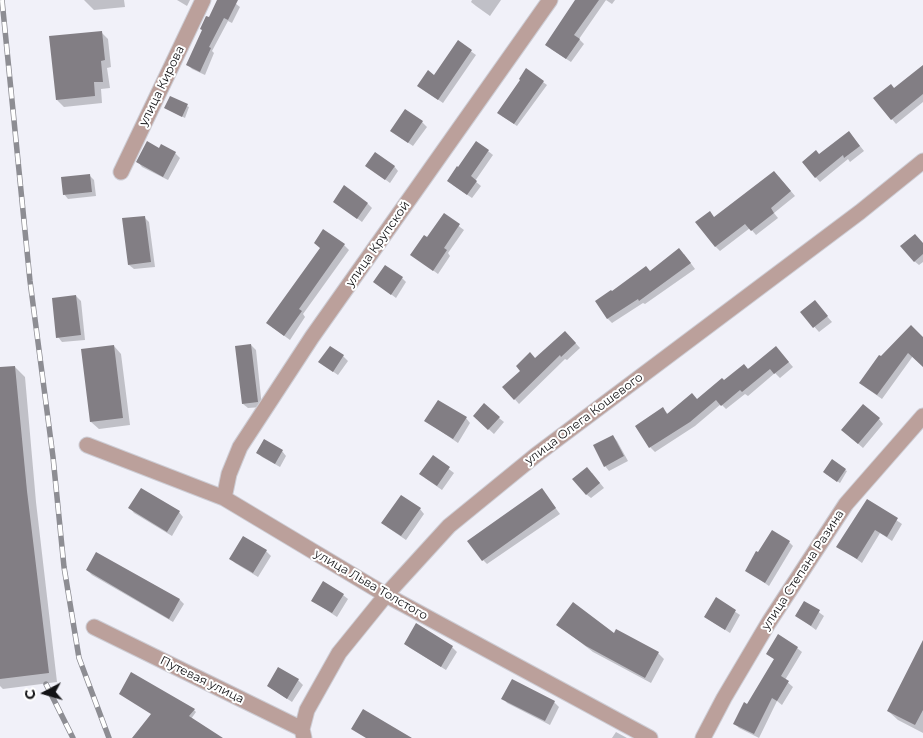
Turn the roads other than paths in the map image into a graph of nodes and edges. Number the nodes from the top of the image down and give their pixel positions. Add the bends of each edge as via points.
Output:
1 (203, 0) edge
2 (550, 0) edge
3 (923, 161) edge
4 (120, 172) dead end
5 (923, 416) edge
6 (87, 445) dead end
7 (224, 498) junction
8 (386, 595) junction
9 (94, 627) dead end
10 (303, 734) edge
11 (650, 738) edge
12 (703, 738) edge

1 - 4 street, улица Кирова
2 - 7 street, улица Крупской via 302,353 240,448 229,474
3 - 8 street, улица Олега Кошевого via 536,455 449,526
5 - 12 street, улица Степана Разина via 846,504 769,622
6 - 7 street, улица Льва Толстого
7 - 8 street, улица Льва Толстого
8 - 10 street, улица Олега Кошевого via 339,653 307,710
8 - 11 street, улица Льва Толстого
9 - 10 street, Путевая улица

